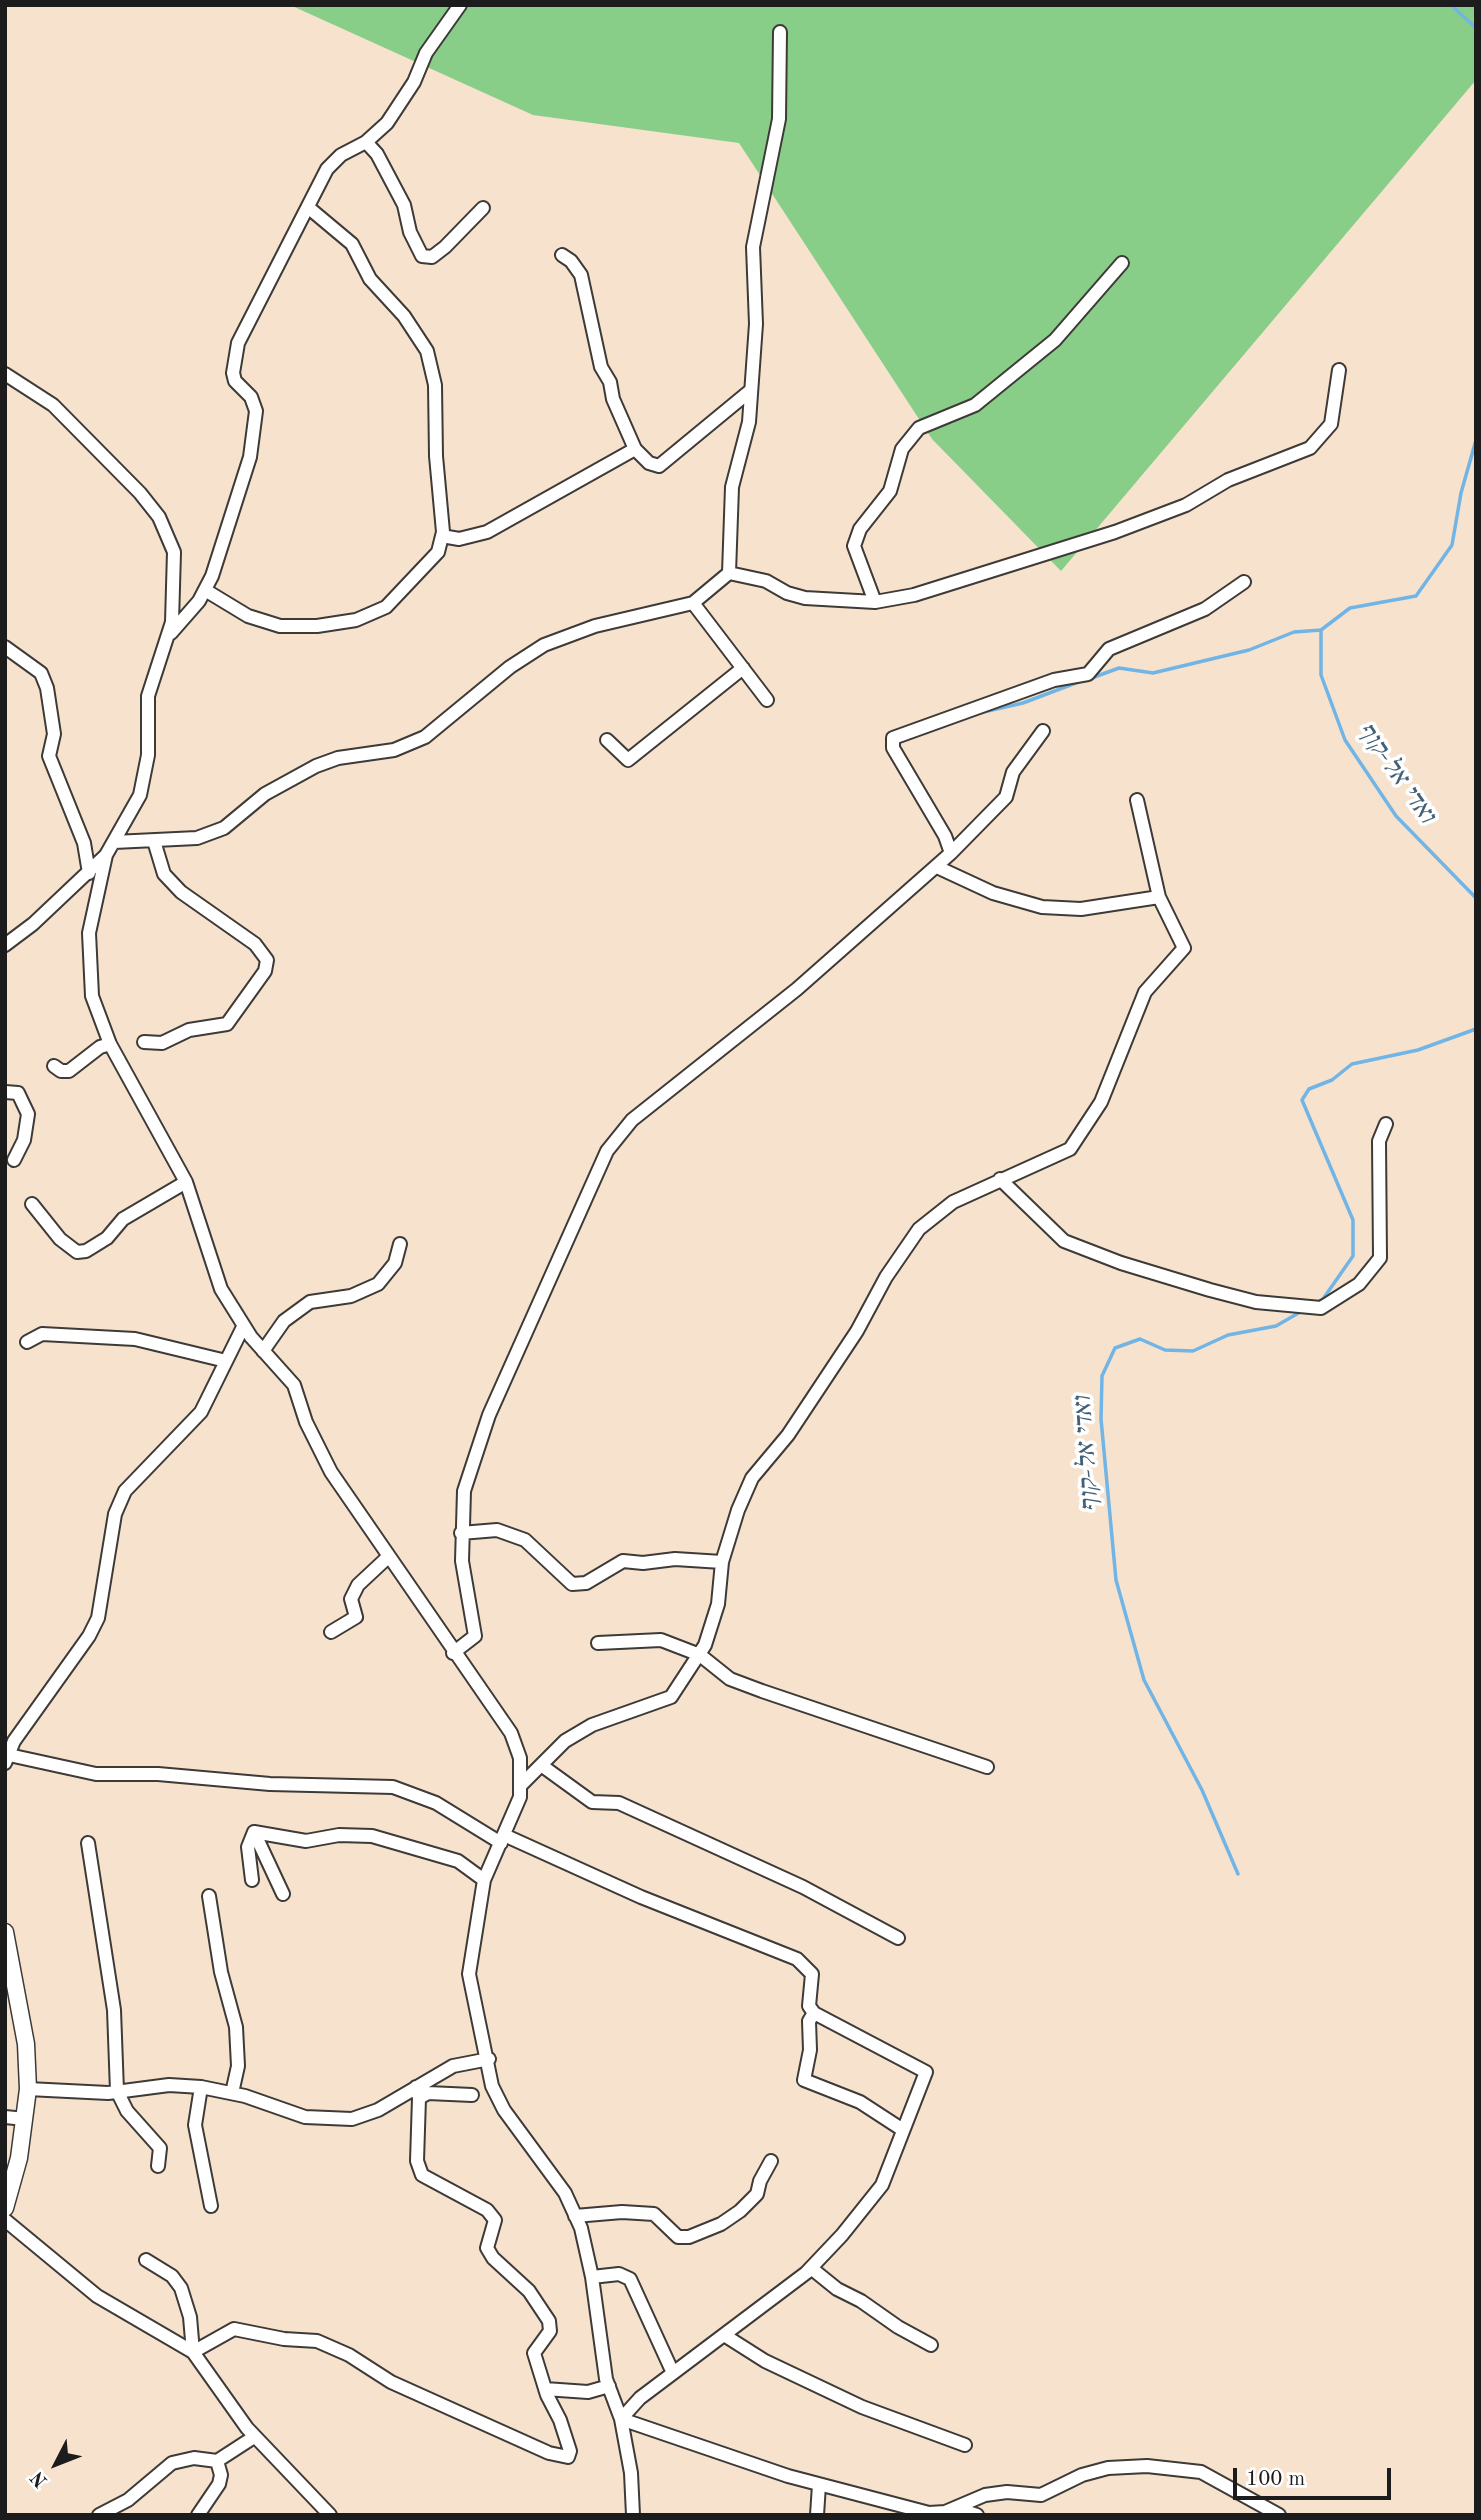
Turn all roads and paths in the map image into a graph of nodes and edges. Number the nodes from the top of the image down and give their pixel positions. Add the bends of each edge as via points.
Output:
1 (460, 5) edge
2 (780, 32) dead end
3 (366, 142) junction
4 (309, 208) junction
5 (483, 208) dead end
6 (562, 255) dead end
7 (1122, 263) dead end
8 (1339, 370) dead end
9 (5, 374) edge
10 (750, 391) junction
11 (635, 449) junction
12 (442, 536) junction
13 (729, 573) junction
14 (1244, 582) dead end
15 (205, 590) junction
16 (875, 602) junction
17 (693, 603) junction
18 (169, 636) junction
19 (5, 647) edge
20 (743, 668) junction
21 (767, 700) dead end
22 (1043, 732) dead end
23 (607, 740) dead end
24 (1137, 800) dead end
25 (154, 841) junction
26 (114, 842) junction
27 (951, 853) junction
28 (106, 855) junction
29 (937, 867) junction
30 (89, 873) junction
31 (1159, 897) junction
32 (5, 945) edge
33 (144, 1042) dead end
34 (110, 1044) junction
35 (54, 1066) dead end
36 (5, 1092) edge
37 (1386, 1124) dead end
38 (14, 1160) dead end
39 (1000, 1179) junction
40 (186, 1182) junction
41 (32, 1204) dead end
42 (400, 1244) dead end
43 (243, 1327) junction
44 (27, 1342) dead end
45 (263, 1351) junction
46 (226, 1361) junction
47 (461, 1533) junction
48 (388, 1557) junction
49 (722, 1562) junction
50 (331, 1632) dead end
51 (598, 1643) dead end
52 (453, 1653) junction
53 (700, 1655) junction
54 (7, 1759) edge
55 (541, 1765) junction
56 (987, 1767) dead end
57 (521, 1785) junction
58 (254, 1832) junction
59 (503, 1839) junction
60 (88, 1843) dead end
61 (252, 1880) dead end
62 (484, 1880) junction
63 (284, 1894) dead end
64 (209, 1896) dead end
65 (5, 1932) edge
66 (898, 1938) dead end
67 (814, 2013) junction
68 (488, 2059) junction
69 (201, 2087) junction
70 (28, 2089) junction
71 (117, 2091) junction
72 (232, 2093) junction
73 (417, 2093) junction
74 (472, 2095) dead end
75 (5, 2117) edge
76 (25, 2119) junction
77 (903, 2130) junction
78 (771, 2161) dead end
79 (11, 2165) edge
80 (158, 2166) dead end
81 (211, 2206) dead end
82 (5, 2208) edge
83 (575, 2216) junction
84 (5, 2220) edge
85 (146, 2260) dead end
86 (811, 2268) junction
87 (592, 2277) junction
88 (724, 2335) junction
89 (931, 2345) dead end
90 (193, 2352) junction
91 (673, 2373) junction
92 (609, 2386) junction
93 (545, 2389) junction
94 (621, 2419) junction
95 (254, 2437) junction
96 (965, 2445) dead end
97 (217, 2461) junction
98 (819, 2485) junction
99 (955, 2508) junction
100 (329, 2514) edge
101 (99, 2515) edge
102 (198, 2515) edge
103 (633, 2515) edge
104 (817, 2515) edge
105 (977, 2515) edge
106 (1279, 2515) edge

1 - 3 street via 387,122
2 - 10 street via 779,119 753,247 756,324
3 - 4 street via 341,155 327,169
3 - 5 street via 404,205 422,256 432,257 445,247
4 - 12 street via 352,244 370,279 404,316 427,351 435,385
4 - 15 street via 238,342 233,373 256,411 250,457
6 - 11 street via 581,275 601,366
7 - 16 street via 1055,340 975,405 919,428 902,449 890,491 860,529 854,546
8 - 16 street via 1331,424 1310,448 1115,532 914,595
9 - 18 street via 52,405 140,492 159,517 174,552
10 - 11 street via 659,466
10 - 13 street via 749,422 732,487
11 - 12 street via 487,532 459,539
12 - 15 street via 438,552 386,607 356,620 280,626 248,616
13 - 16 street via 805,598
13 - 17 street
14 - 27 street via 1205,609 1109,649 1088,674 1054,680 893,738 893,748
15 - 18 street
17 - 20 street
17 - 25 street via 595,626 544,645 425,737 394,750 316,766 265,794 224,828 197,838
18 - 26 street via 148,696 145,780
19 - 30 street via 41,673 44,681 54,734 49,756 84,843
20 - 21 street
20 - 23 street via 628,760
22 - 27 street via 1013,772 1006,797
24 - 31 street
25 - 26 street
25 - 33 street via 164,874 181,892 256,944 267,960 265,971 227,1024 189,1030 162,1043
26 - 28 street
27 - 29 street
28 - 30 street
28 - 34 street via 89,933 89,965 92,996
29 - 31 street via 993,893 1042,907 1081,909
29 - 47 street via 618,1135 489,1415 464,1491
30 - 32 street
31 - 39 street via 1184,947 1144,992 1101,1102 1070,1149 1037,1167
34 - 35 street via 69,1071
34 - 40 street
36 - 38 street via 18,1093 27,1114 24,1140
37 - 39 street via 1379,1141 1380,1258 1359,1284 1321,1308 1256,1302 1064,1241
39 - 49 street via 953,1202 919,1229 789,1435 752,1478
40 - 41 street via 123,1219 107,1238 86,1251 77,1252 60,1239
40 - 43 street via 221,1289
42 - 45 street via 395,1263 378,1284 351,1296 310,1302 284,1321
43 - 45 street
43 - 46 street
44 - 46 street via 42,1334 135,1339
45 - 48 street via 294,1385 331,1472
46 - 54 street via 201,1412 125,1491 107,1550 98,1618 14,1741
47 - 49 street via 497,1530 525,1540 572,1584 586,1583 623,1561
47 - 52 street via 475,1636
48 - 50 street via 358,1585 351,1599 356,1617
48 - 52 street
49 - 53 street via 718,1604
51 - 53 street via 661,1640
52 - 57 street via 511,1733 520,1758
53 - 55 street via 671,1697 593,1725 565,1741
53 - 56 street via 730,1679 762,1692
54 - 59 street via 96,1774 393,1787 436,1803
55 - 57 street
55 - 66 street via 592,1801 619,1803 803,1887
57 - 59 street
58 - 61 street via 247,1847
58 - 62 street via 306,1840 372,1836 458,1861
58 - 63 street
59 - 62 street
59 - 67 street via 797,1959 812,1974 809,2006
60 - 71 street via 114,2010
62 - 68 street via 469,1974
64 - 72 street via 221,1972 236,2027 238,2066
65 - 70 street via 26,2044
67 - 77 street via 809,2021 804,2080 860,2102
67 - 77 street via 926,2072
68 - 73 street via 453,2066
68 - 83 street via 492,2086 504,2110 565,2193
69 - 71 street via 169,2085
69 - 72 street
69 - 81 street via 195,2125
70 - 71 street
70 - 76 street
71 - 80 street via 127,2111 160,2148
72 - 73 street via 304,2117 352,2119
73 - 74 street
73 - 93 street via 417,2161 422,2175 487,2210 495,2220 487,2248 529,2291 549,2321 550,2330 534,2353
75 - 76 street
76 - 79 street
77 - 86 street via 881,2185
78 - 83 street via 757,2194 740,2211 688,2237 678,2237 654,2214
79 - 82 street
83 - 87 street
84 - 90 street via 97,2296
85 - 90 street via 172,2276 181,2288 190,2317
86 - 88 street
86 - 89 street via 837,2289
87 - 91 street via 620,2274 630,2279
87 - 92 street
88 - 91 street
88 - 96 street via 765,2361 862,2407
90 - 93 street via 234,2329 317,2341 390,2382 549,2453 568,2457 560,2420
90 - 95 street
91 - 94 street via 639,2398
92 - 93 street via 588,2392
92 - 94 street
94 - 98 street
94 - 103 street
95 - 97 street
95 - 100 street
97 - 101 street via 194,2458 172,2463 128,2500
97 - 102 street via 219,2484
98 - 99 street via 929,2513
98 - 104 street
99 - 105 street
99 - 106 street via 985,2495 1041,2495 1108,2468 1172,2467 1222,2481

